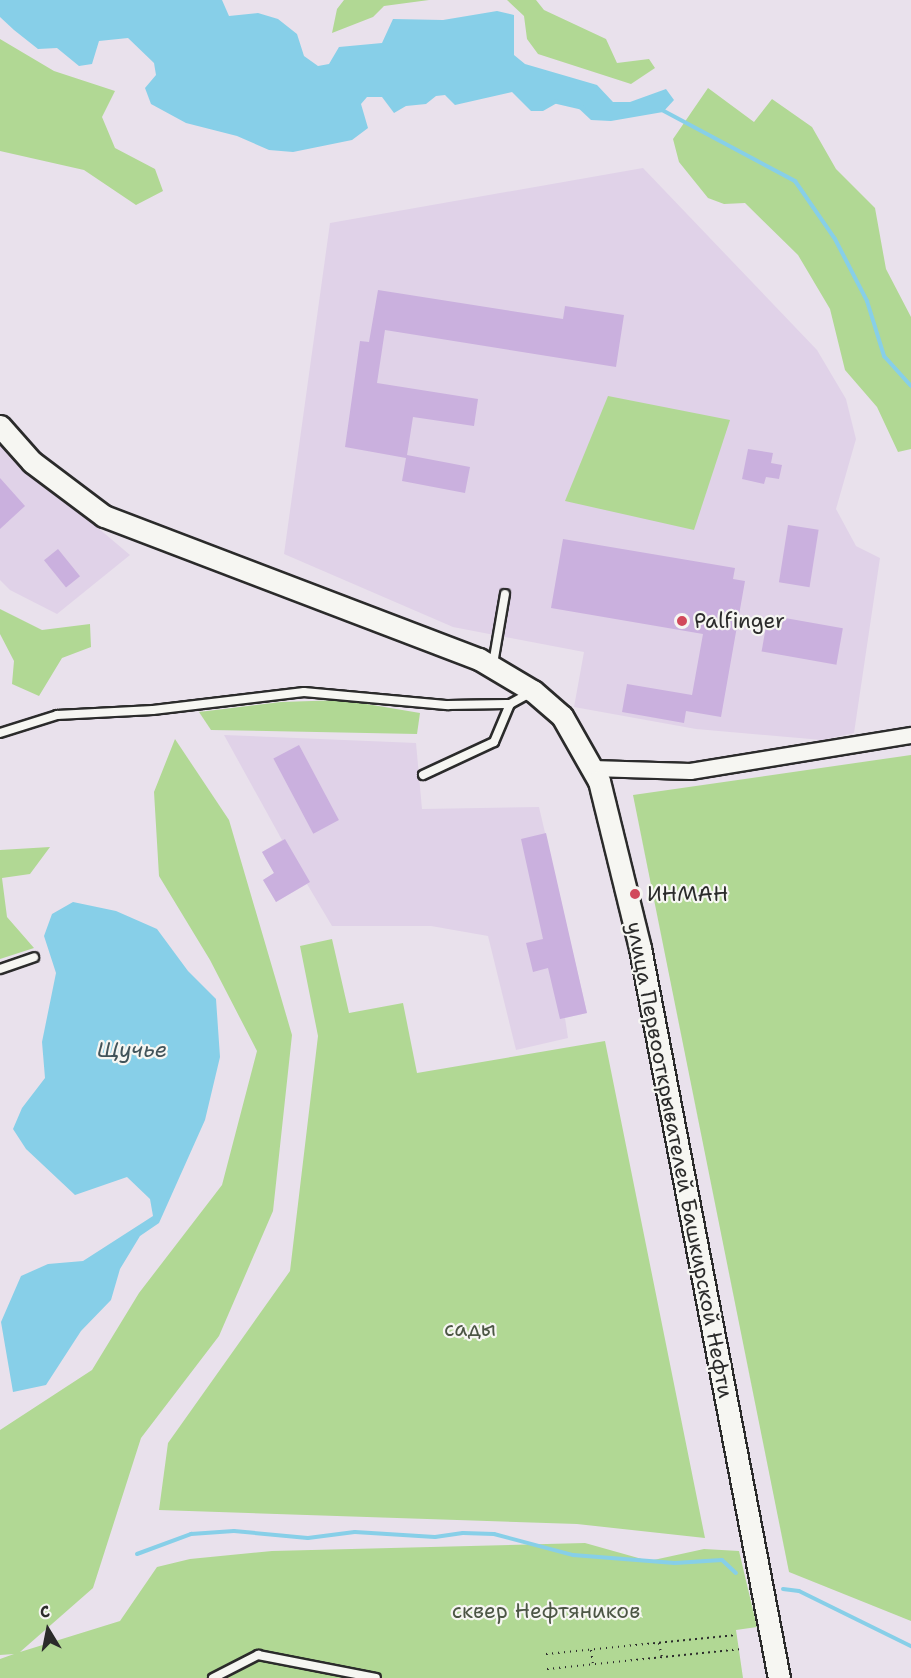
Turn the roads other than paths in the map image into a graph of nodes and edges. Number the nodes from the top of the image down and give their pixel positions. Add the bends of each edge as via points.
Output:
1 (0, 426) edge
2 (505, 594) dead end
3 (493, 665) junction
4 (533, 691) junction
5 (510, 704) junction
6 (0, 733) edge
7 (911, 735) edge
8 (592, 768) junction
9 (423, 775) dead end
10 (34, 957) dead end
11 (0, 969) edge
12 (213, 1678) edge
13 (376, 1678) edge
14 (779, 1678) edge

1 - 3 street, улица Первооткрывателей Башкирской Нефти via 32,462 104,516
2 - 3 lane
3 - 4 street, улица Первооткрывателей Башкирской Нефти
4 - 5 lane
4 - 8 street, улица Первооткрывателей Башкирской Нефти via 562,716
5 - 6 lane via 448,705 304,692 153,710 57,715
5 - 9 lane via 494,742
7 - 8 street via 690,771
8 - 14 street, улица Первооткрывателей Башкирской Нефти via 599,781 640,948
10 - 11 lane
12 - 13 lane via 258,1655

